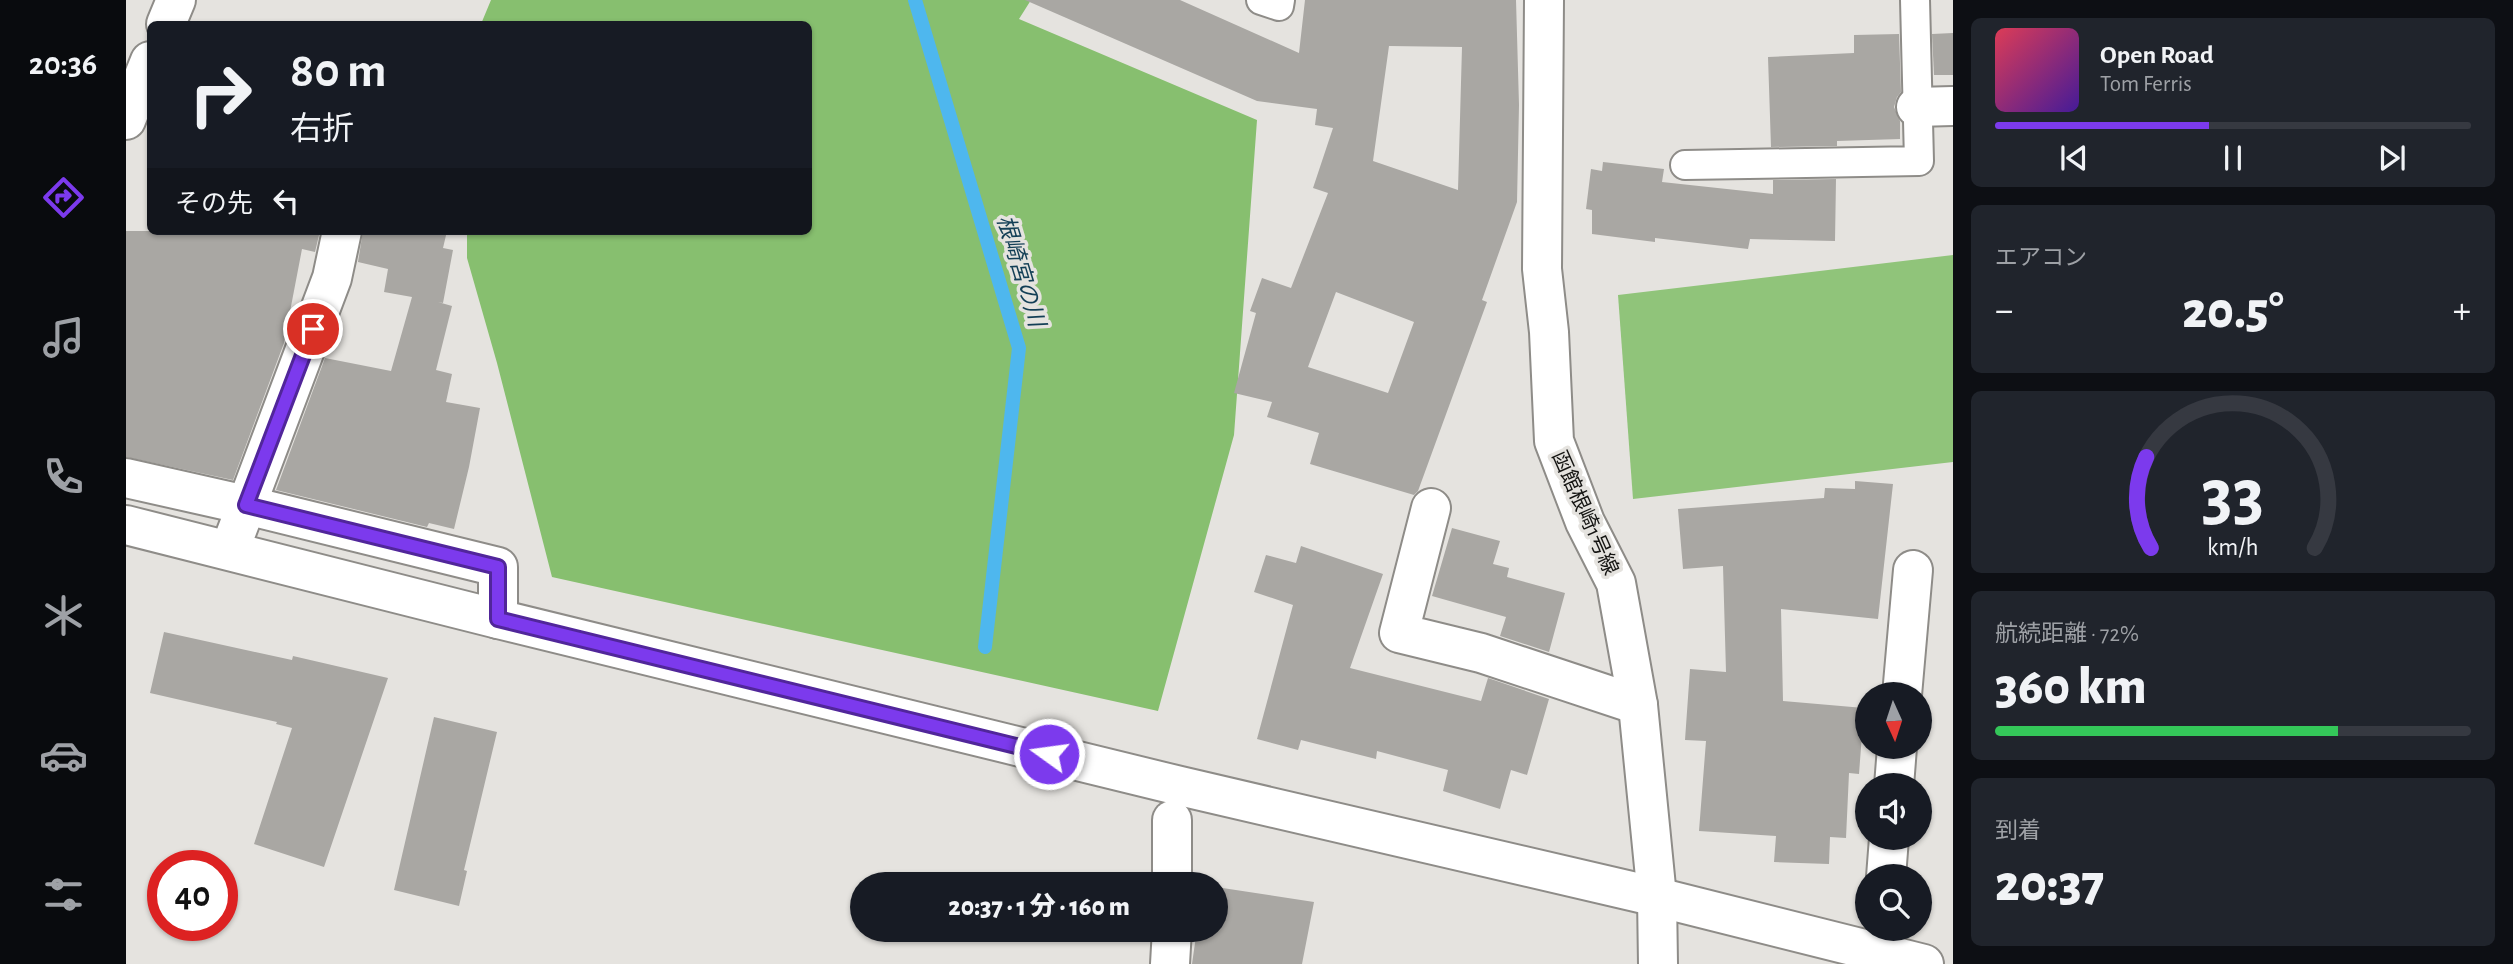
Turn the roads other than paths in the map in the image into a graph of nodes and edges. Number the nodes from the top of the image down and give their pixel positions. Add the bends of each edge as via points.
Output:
1 (176, 0) edge
2 (1261, 0) edge
3 (1280, 0) edge
4 (1544, 0) edge
5 (1915, 0) edge
6 (167, 21) edge
7 (147, 68) edge
8 (1935, 106) edge
9 (127, 117) edge
10 (1685, 165) dead end
11 (341, 235) edge
12 (126, 478) edge
13 (246, 505) junction
14 (1431, 508) dead end
15 (126, 525) edge
16 (230, 549) junction
17 (1913, 570) dead end
18 (498, 619) junction
19 (1903, 682) edge
20 (1638, 705) junction
21 (1171, 820) dead end
22 (1172, 872) edge
23 (1657, 897) junction
24 (1171, 942) edge
25 (1883, 942) edge
26 (1170, 964) edge
27 (1658, 964) edge
28 (1924, 964) edge

1 - 6 street
2 - 3 lane via 1279,6
4 - 20 street, 函館根崎1号線 via 1542,269 1554,441 1616,583
5 - 8 lane
7 - 9 street
8 - 10 lane via 1919,161
11 - 13 street via 332,278
12 - 13 street
13 - 16 street
13 - 18 street via 498,567
14 - 20 street via 1399,633 1481,653
15 - 16 street
16 - 18 street
17 - 19 street
18 - 23 street
20 - 23 street, 函館根崎1号線
21 - 22 street
23 - 25 street
23 - 27 street, 函館根崎1号線
24 - 26 street
25 - 28 street

